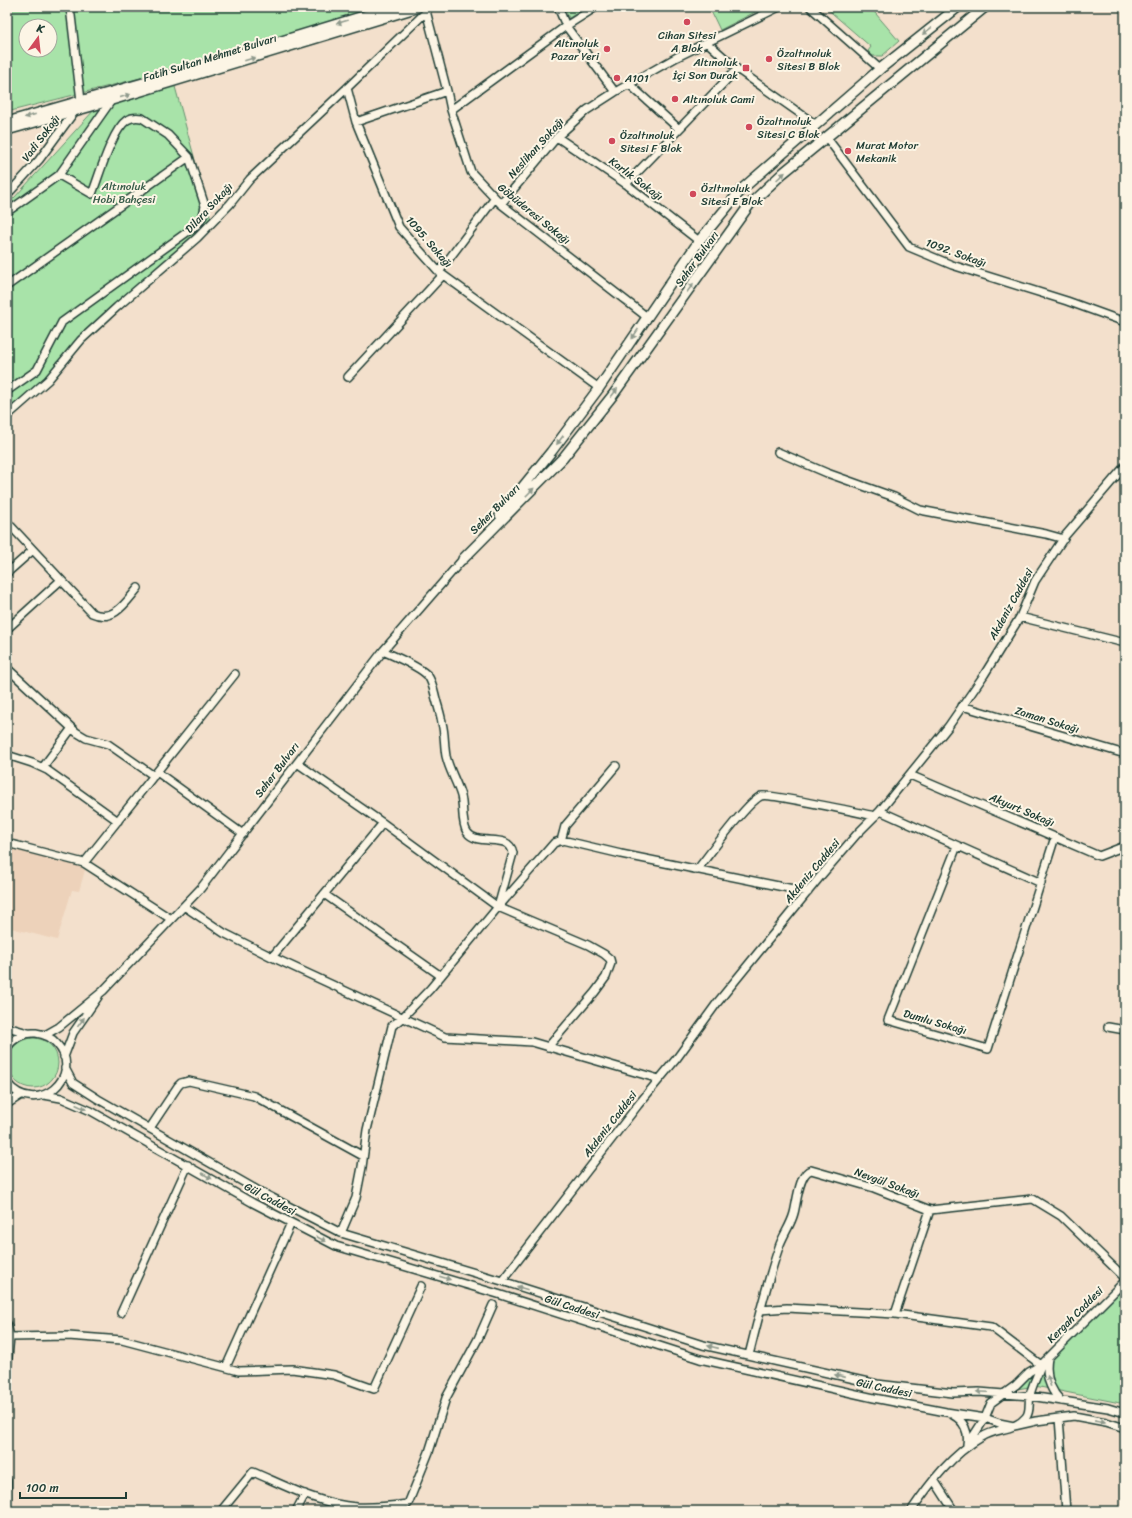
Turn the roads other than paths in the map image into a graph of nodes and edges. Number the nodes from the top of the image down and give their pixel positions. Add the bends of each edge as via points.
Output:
1 (70, 7) edge
2 (393, 7) edge
3 (558, 7) edge
4 (596, 7) edge
5 (779, 7) edge
6 (810, 7) edge
7 (958, 7) edge
8 (985, 7) edge
9 (423, 9) edge
10 (566, 26) junction
11 (708, 43) junction
12 (737, 69) junction
13 (880, 69) junction
14 (629, 84) junction
15 (347, 88) junction
16 (447, 91) junction
17 (614, 92) junction
18 (81, 101) junction
19 (111, 101) junction
20 (451, 110) junction
21 (75, 111) junction
22 (7, 122) edge
23 (356, 122) junction
24 (815, 124) junction
25 (679, 129) junction
26 (7, 130) edge
27 (557, 137) junction
28 (827, 138) junction
29 (189, 158) junction
30 (59, 175) junction
31 (626, 184) junction
32 (7, 195) edge
33 (495, 198) junction
34 (500, 204) junction
35 (7, 212) edge
36 (699, 242) junction
37 (441, 274) junction
38 (7, 286) edge
39 (647, 317) junction
40 (1125, 322) edge
41 (348, 377) dead end
42 (599, 388) junction
43 (7, 391) edge
44 (7, 416) edge
45 (778, 452) dead end
46 (1125, 466) edge
47 (7, 522) edge
48 (1064, 539) junction
49 (33, 550) junction
50 (463, 559) junction
51 (7, 573) edge
52 (61, 580) junction
53 (138, 588) dead end
54 (1020, 617) junction
55 (7, 629) edge
56 (1125, 643) edge
57 (383, 650) junction
58 (7, 668) edge
59 (235, 674) dead end
60 (962, 706) junction
61 (72, 728) junction
62 (1125, 754) edge
63 (7, 755) edge
64 (297, 763) junction
65 (616, 766) dead end
66 (43, 768) junction
67 (155, 774) junction
68 (910, 775) junction
69 (877, 814) junction
70 (118, 821) junction
71 (383, 823) junction
72 (243, 834) junction
73 (1055, 837) junction
74 (561, 841) junction
75 (7, 843) edge
76 (957, 846) junction
77 (1125, 846) edge
78 (84, 863) junction
79 (697, 870) junction
80 (1040, 884) junction
81 (808, 892) junction
82 (324, 894) junction
83 (184, 906) junction
84 (498, 907) junction
85 (171, 919) junction
86 (272, 957) junction
87 (441, 976) junction
88 (103, 991) junction
89 (402, 1018) junction
90 (7, 1027) edge
91 (1108, 1027) dead end
92 (1125, 1030) edge
93 (28, 1033) junction
94 (45, 1035) junction
95 (7, 1047) edge
96 (548, 1047) junction
97 (64, 1057) junction
98 (65, 1068) junction
99 (659, 1079) junction
100 (7, 1083) edge
101 (21, 1094) junction
102 (44, 1095) junction
103 (7, 1104) edge
104 (150, 1128) junction
105 (363, 1156) junction
106 (188, 1165) junction
107 (930, 1210) junction
108 (291, 1223) junction
109 (341, 1233) junction
110 (502, 1281) junction
111 (1125, 1282) edge
112 (421, 1286) dead end
113 (493, 1305) dead end
114 (760, 1310) junction
115 (121, 1313) dead end
116 (895, 1314) junction
117 (7, 1324) edge
118 (10, 1337) junction
119 (748, 1355) junction
120 (1048, 1358) junction
121 (1041, 1365) junction
122 (7, 1367) edge
123 (226, 1367) junction
124 (1004, 1394) junction
125 (1030, 1396) junction
126 (1061, 1401) junction
127 (946, 1412) junction
128 (1125, 1413) edge
129 (985, 1418) junction
130 (1059, 1418) junction
131 (1014, 1426) junction
132 (1125, 1428) edge
133 (967, 1446) junction
134 (934, 1480) junction
135 (7, 1481) edge
136 (305, 1494) junction
137 (407, 1508) edge
138 (8, 1511) edge
139 (221, 1511) edge
140 (296, 1511) edge
141 (911, 1511) edge
142 (954, 1511) edge
143 (1066, 1511) edge

1 - 18 street
2 -> 18 main road, Fatih Sultan Mehmet Bulvarı
3 - 10 street
4 - 10 street
5 - 11 street, Neslihan Sokağı
6 - 13 street
7 -> 13 main road, Seher Bulvarı
8 - 28 main road, Seher Bulvarı
9 - 15 street, Dilara Sokağı
9 - 16 street, Göbüderesi Sokağı
19 -> 9 main road, Fatih Sultan Mehmet Bulvarı
10 - 17 street
10 - 20 street
11 - 12 street
11 - 14 street, Neslihan Sokağı
12 - 24 street
12 - 25 street
13 - 24 main road, Seher Bulvarı
14 - 17 street, Neslihan Sokağı
14 - 25 street
15 - 23 street, 1095. Sokağı
15 - 44 street, Dilara Sokağı via 250,179 197,238 117,306 81,340 48,380
16 - 20 street, Göbüderesi Sokağı
16 - 23 street
17 - 27 street, Neslihan Sokağı via 587,110
18 -> 22 main road, Fatih Sultan Mehmet Bulvarı
19 - 21 main road, Fatih Sultan Mehmet Bulvarı
19 - 30 street
20 - 33 street, Göbüderesi Sokağı via 471,172
21 - 26 main road, Fatih Sultan Mehmet Bulvarı
21 - 32 street, Vadi Sokağı via 39,160
23 - 37 street, 1095. Sokağı via 399,227
24 - 36 main road, Seher Bulvarı via 742,189
25 - 31 street
27 - 31 street, Karlık Sokağı
27 - 34 street, Neslihan Sokağı
28 - 40 street, 1092. Sokağı via 909,247 952,265
50 -> 28 main road, Seher Bulvarı via 563,458 613,395 750,204
29 - 30 street via 168,135 137,117 128,119 115,135 92,194
29 - 38 street
29 - 43 street via 205,206 203,216 197,225 62,322 37,370
30 - 35 street
31 - 36 street, Karlık Sokağı
33 - 34 street, Göbüderesi Sokağı
33 - 37 street
34 - 39 street, Göbüderesi Sokağı
36 - 39 main road, Seher Bulvarı
37 - 41 street
37 - 42 street, 1095. Sokağı
39 -> 42 main road, Seher Bulvarı
42 -> 50 main road, Seher Bulvarı via 551,452
45 - 48 street via 894,497 920,510
46 - 48 street, Akdeniz Caddesi
47 - 49 street
48 - 54 street, Akdeniz Caddesi via 1036,581
49 - 51 street
49 - 52 street
50 - 57 street, Seher Bulvarı
52 - 53 street via 92,613 103,616 119,609
52 - 55 street
54 - 56 street
54 - 60 street, Akdeniz Caddesi
57 - 64 street, Seher Bulvarı
57 - 84 street via 422,671 432,683 442,723 446,755 463,804 464,827 478,839 503,841 512,850 513,857
58 - 61 street
59 - 67 street
60 - 62 street, Zaman Sokağı
60 - 68 street, Akdeniz Caddesi
61 - 66 street
61 - 67 street via 86,738 108,744
63 - 66 street
64 - 71 street
64 - 72 street, Seher Bulvarı
65 - 74 street via 565,826
66 - 70 street
67 - 70 street
67 - 72 street
68 - 69 street, Akdeniz Caddesi
68 - 73 street, Akyurt Sokağı
69 - 76 street
69 - 79 street via 761,796 741,815
69 - 81 street, Akdeniz Caddesi
70 - 78 street
71 - 82 street
71 - 84 street
72 - 83 street, Seher Bulvarı
73 - 77 street, Akyurt Sokağı via 1099,856
73 - 80 street, Dumlu Sokağı
74 - 79 street
74 - 84 street via 554,843
75 - 78 street
76 - 80 street
76 - 80 street, Dumlu Sokağı via 888,1020 988,1049
78 - 85 street
79 - 81 street
81 - 99 street, Akdeniz Caddesi
82 - 86 street
82 - 87 street
83 - 85 street, Seher Bulvarı
83 - 86 street via 224,933
84 - 87 street
84 - 96 street via 588,945 610,959 606,977
85 - 88 street, Seher Bulvarı
86 - 89 street
87 - 89 street
88 - 94 street, Seher Bulvarı via 59,1027
97 -> 88 street, Seher Bulvarı via 73,1033
89 - 96 street via 445,1037 532,1042
89 - 105 street via 392,1026
90 - 93 street
91 - 92 street
93 - 94 street
93 - 95 street via 17,1037
94 - 97 street via 59,1046
96 - 99 street
97 - 98 street
98 - 102 street via 59,1085
98 - 104 street, Gül Caddesi via 73,1083
99 - 110 street, Akdeniz Caddesi
100 - 101 street
101 - 102 street, Gül Caddesi via 33,1097
101 - 103 street
102 -> 106 street, Gül Caddesi via 62,1098 91,1111
104 - 105 street via 178,1086 189,1081 254,1096
104 - 109 street, Gül Caddesi via 259,1191
105 - 109 street via 356,1198
106 -> 108 street, Gül Caddesi
106 - 115 street
107 - 111 street, Nevgül Sokağı via 1032,1199 1061,1216
107 - 114 street, Nevgül Sokağı via 874,1188 809,1170 801,1182 794,1215 780,1245
107 - 116 street
108 - 123 street
108 -> 127 street, Gül Caddesi via 336,1246 498,1294 700,1359
109 - 110 street, Gül Caddesi
119 -> 110 street, Gül Caddesi via 703,1345
111 - 120 street, Kergah Caddesi
112 - 123 street via 374,1389 334,1375 292,1369 239,1371
113 - 137 street via 446,1398 429,1452
114 - 116 street via 787,1308
114 - 119 street, Nevgül Sokağı
116 - 121 street via 991,1327
117 - 118 street
118 - 122 street
118 - 123 street via 68,1336 122,1340
124 -> 119 street, Gül Caddesi via 953,1393 877,1384
120 - 121 street, Kergah Caddesi
126 -> 120 street via 1053,1392 1048,1380
121 - 124 street, Kergah Caddesi via 1028,1372
121 - 125 street, Kergah Caddesi
124 - 125 street, Gül Caddesi
124 - 129 street, Kergah Caddesi via 991,1403
125 - 126 street, Gül Caddesi
125 - 131 street, Kergah Caddesi via 1030,1409 1026,1417
126 - 128 street, Gül Caddesi
127 - 129 street, Gül Caddesi
127 - 133 street via 959,1419 965,1427 968,1436
129 - 131 street, Gül Caddesi
129 - 133 street, Kergah Caddesi
130 - 131 street, Gül Caddesi
130 -> 132 street, Gül Caddesi via 1074,1416
130 - 143 street
131 - 133 street, Kergah Caddesi via 984,1435
133 - 134 street, Kergah Caddesi
134 - 141 street, Kergah Caddesi
134 - 142 street
135 - 138 street
136 - 137 street via 356,1507
136 - 139 street via 253,1472
136 - 140 street

